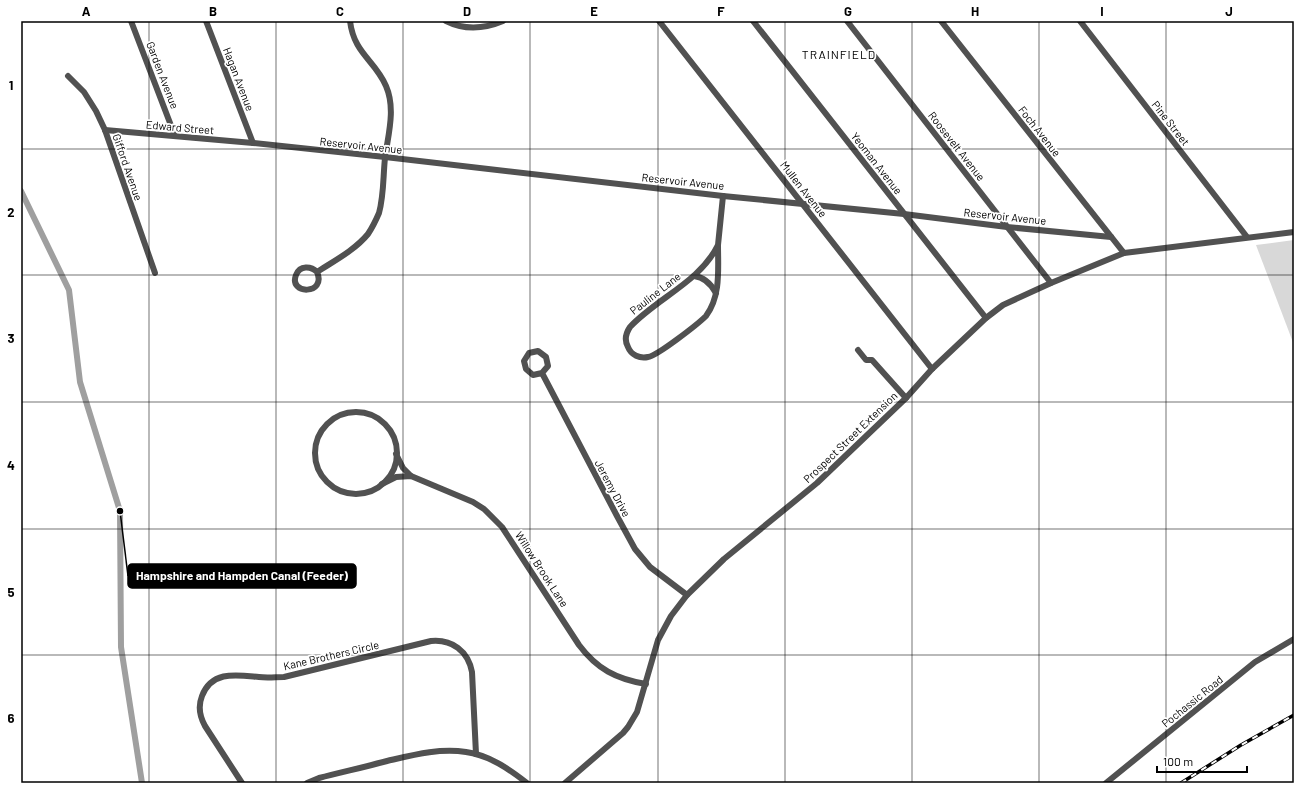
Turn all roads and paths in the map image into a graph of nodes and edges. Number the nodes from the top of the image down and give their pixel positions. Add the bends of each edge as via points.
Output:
1 (131, 21) edge
2 (206, 21) edge
3 (350, 21) edge
4 (446, 21) edge
5 (503, 21) edge
6 (659, 21) edge
7 (753, 21) edge
8 (846, 21) edge
9 (941, 21) edge
10 (1080, 21) edge
11 (68, 76) dead end
12 (105, 130) junction
13 (175, 136) junction
14 (253, 143) junction
15 (385, 157) junction
16 (722, 196) junction
17 (802, 203) junction
18 (904, 214) junction
19 (1007, 227) junction
20 (1294, 232) edge
21 (1111, 237) junction
22 (1247, 237) junction
23 (718, 245) junction
24 (1124, 253) junction
25 (317, 272) dead end
26 (155, 273) dead end
27 (694, 276) junction
28 (1051, 283) junction
29 (716, 293) junction
30 (986, 318) junction
31 (858, 350) dead end
32 (932, 369) junction
33 (542, 373) junction
34 (906, 398) junction
35 (396, 454) junction
36 (411, 476) junction
37 (382, 484) junction
38 (687, 596) junction
39 (1294, 639) edge
40 (646, 684) junction
41 (476, 754) junction
42 (242, 783) edge
43 (307, 783) edge
44 (528, 783) edge
45 (565, 783) edge
46 (1106, 783) edge

1 - 13 street, Garden Avenue
2 - 14 street, Hagan Avenue
3 - 15 street via 352,34 358,46 383,79 389,93 391,123
4 - 5 street via 473,27 486,27
6 - 17 street, Mullen Avenue
7 - 18 street, Yeoman Avenue
8 - 19 street, Roosevelt Avenue
9 - 21 street, Foch Avenue
10 - 22 street, Pine Street
11 - 12 street, Gifford Avenue via 84,92
12 - 13 street, Edward Street
12 - 26 street, Gifford Avenue
13 - 14 street, Edward Street
14 - 15 street, Reservoir Avenue
15 - 16 street, Reservoir Avenue
15 - 25 street via 380,205 372,228 356,245
16 - 17 street, Reservoir Avenue
16 - 23 street, Pauline Lane
17 - 18 street, Reservoir Avenue
17 - 32 street, Mullen Avenue
18 - 19 street, Reservoir Avenue
18 - 30 street, Yeoman Avenue
19 - 21 street, Reservoir Avenue
19 - 28 street, Roosevelt Avenue
20 - 22 street, Prospect Street Extension
21 - 24 street, Foch Avenue
22 - 24 street, Prospect Street Extension
23 - 27 street, Pauline Lane via 707,263
23 - 29 street, Pauline Lane
24 - 28 street, Prospect Street Extension
27 - 29 street, Pauline Lane via 706,280
27 - 29 street, Pauline Lane via 627,330 627,347 633,354 645,358 657,354 706,316 714,303
28 - 30 street, Prospect Street Extension via 1003,306
30 - 32 street, Prospect Street Extension
31 - 34 street via 866,360 872,360
32 - 34 street, Prospect Street Extension
33 - 33 street via 533,375 526,369 524,360 529,353 538,351 546,357 548,366
33 - 38 street, Jeremy Drive via 635,549 650,567
34 - 38 street, Prospect Street Extension via 817,483 724,559
35 - 36 street
35 - 37 street via 394,467
35 - 37 street via 395,441 389,429 380,420 368,414 342,414 326,425 318,436 316,462 320,474 328,484 352,494 365,492
36 - 37 street via 396,477
36 - 40 street, Willow Brook Lane via 473,502 489,513 502,527 589,657 618,677
38 - 40 street, Prospect Street Extension via 671,616 658,640
39 - 46 street, Pochassic Road via 1255,662
40 - 45 street, Prospect Street Extension via 637,712 628,727
41 - 42 street, Kane Brothers Circle via 471,666 458,648 448,642 437,641 284,676 268,678 228,675 213,681 203,694 201,716
41 - 43 street via 456,751 428,752
41 - 44 street via 505,767

